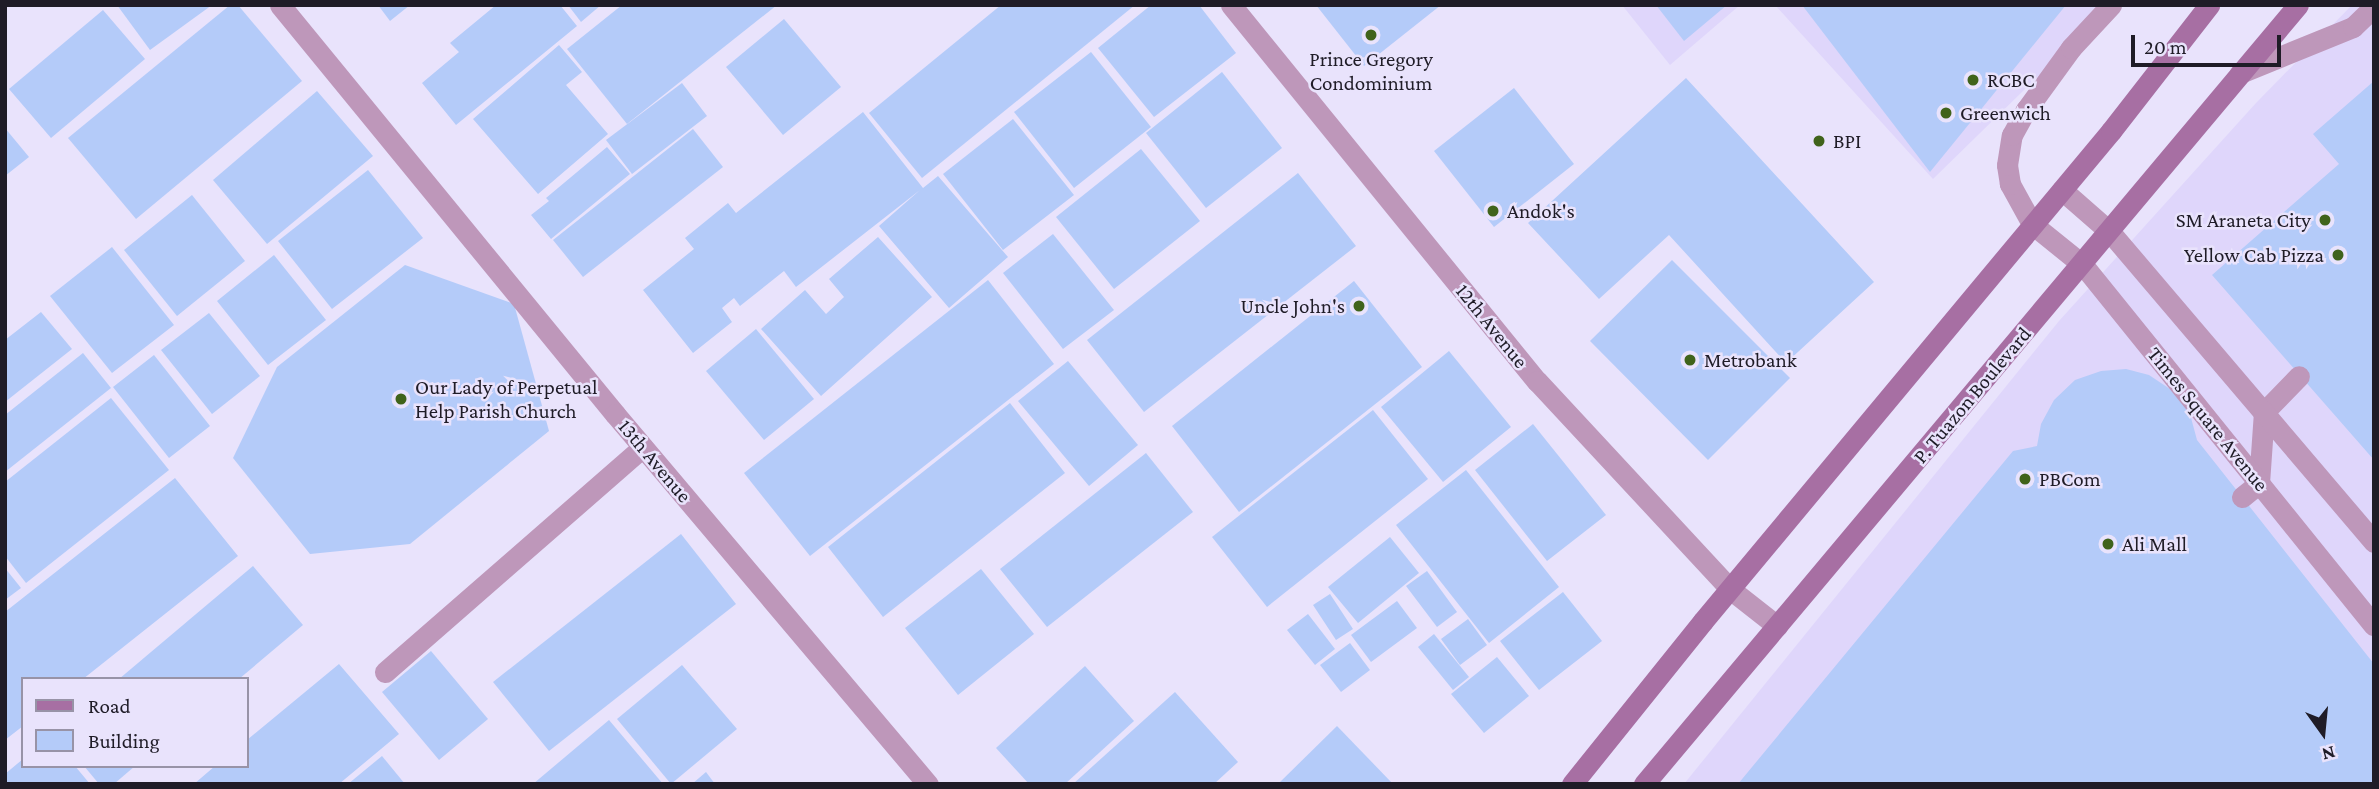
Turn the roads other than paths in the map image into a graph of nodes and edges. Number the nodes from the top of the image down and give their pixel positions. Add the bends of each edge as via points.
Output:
1 (280, 5) edge
2 (1231, 5) edge
3 (2111, 5) edge
4 (2208, 5) edge
5 (2298, 5) edge
6 (2374, 7) edge
7 (2240, 73) junction
8 (2062, 190) junction
9 (2032, 224) junction
10 (2110, 232) junction
11 (2083, 265) junction
12 (2300, 376) dead end
13 (2264, 412) junction
14 (643, 447) junction
15 (2259, 483) junction
16 (2242, 497) dead end
17 (2374, 542) edge
18 (1730, 589) junction
19 (2374, 625) edge
20 (1776, 626) junction
21 (385, 672) dead end
22 (928, 784) edge
23 (1572, 784) edge
24 (1644, 784) edge

1 - 14 street, 13th Avenue
2 - 18 street, 12th Avenue via 1537,382
3 - 9 street via 2065,57 2012,135 2007,165 2010,184
4 - 8 main road
5 - 7 main road, P. Tuazon Boulevard
6 - 7 street via 2353,27
7 - 10 main road, P. Tuazon Boulevard
8 - 9 main road
8 - 10 street
9 - 11 street, Times Square Avenue
9 - 18 main road
10 - 11 main road, P. Tuazon Boulevard
10 - 13 street
11 - 15 street, Times Square Avenue
11 - 20 main road, P. Tuazon Boulevard
12 - 13 street
13 - 15 street
13 - 17 street
14 - 21 street
14 - 22 street, 13th Avenue
15 - 16 street
15 - 19 street, Times Square Avenue
18 - 20 street, 12th Avenue
18 - 23 main road
20 - 24 main road, P. Tuazon Boulevard

